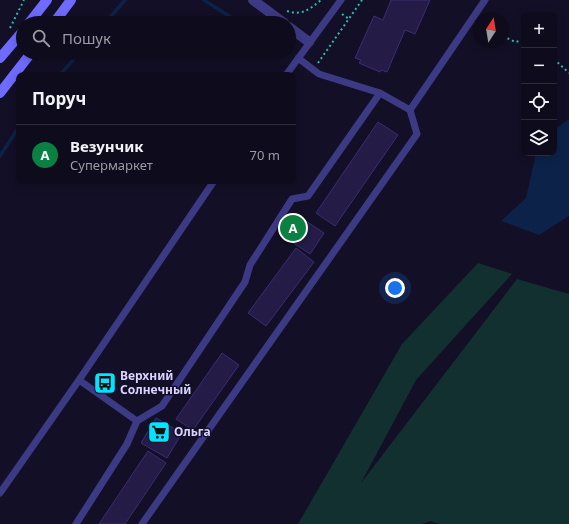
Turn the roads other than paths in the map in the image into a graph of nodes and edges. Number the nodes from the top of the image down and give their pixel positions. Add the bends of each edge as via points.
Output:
1 (47, 0) edge
2 (70, 0) edge
3 (253, 0) edge
4 (341, 0) edge
5 (485, 0) edge
6 (34, 16) edge
7 (59, 16) edge
8 (275, 16) edge
9 (296, 32) edge
10 (16, 39) edge
11 (309, 42) junction
12 (0, 58) edge
13 (298, 58) junction
14 (26, 60) edge
15 (16, 72) edge
16 (16, 72) edge
17 (288, 72) edge
18 (0, 93) edge
19 (380, 93) junction
20 (410, 110) junction
21 (212, 184) edge
22 (79, 380) junction
23 (137, 421) junction
24 (0, 493) edge
25 (76, 524) edge
26 (142, 524) edge

1 - 6 main road
2 - 7 main road
3 - 8 street
4 - 11 lane
5 - 20 lane
9 - 11 street
10 - 12 main road
11 - 13 lane
13 - 17 lane
13 - 19 lane via 313,70
14 - 16 main road
15 - 18 main road
19 - 20 lane
19 - 23 lane via 308,196 292,199 250,265 245,282 162,406
20 - 26 lane via 417,134
21 - 22 lane
22 - 23 lane
22 - 24 lane
23 - 25 lane via 126,444

